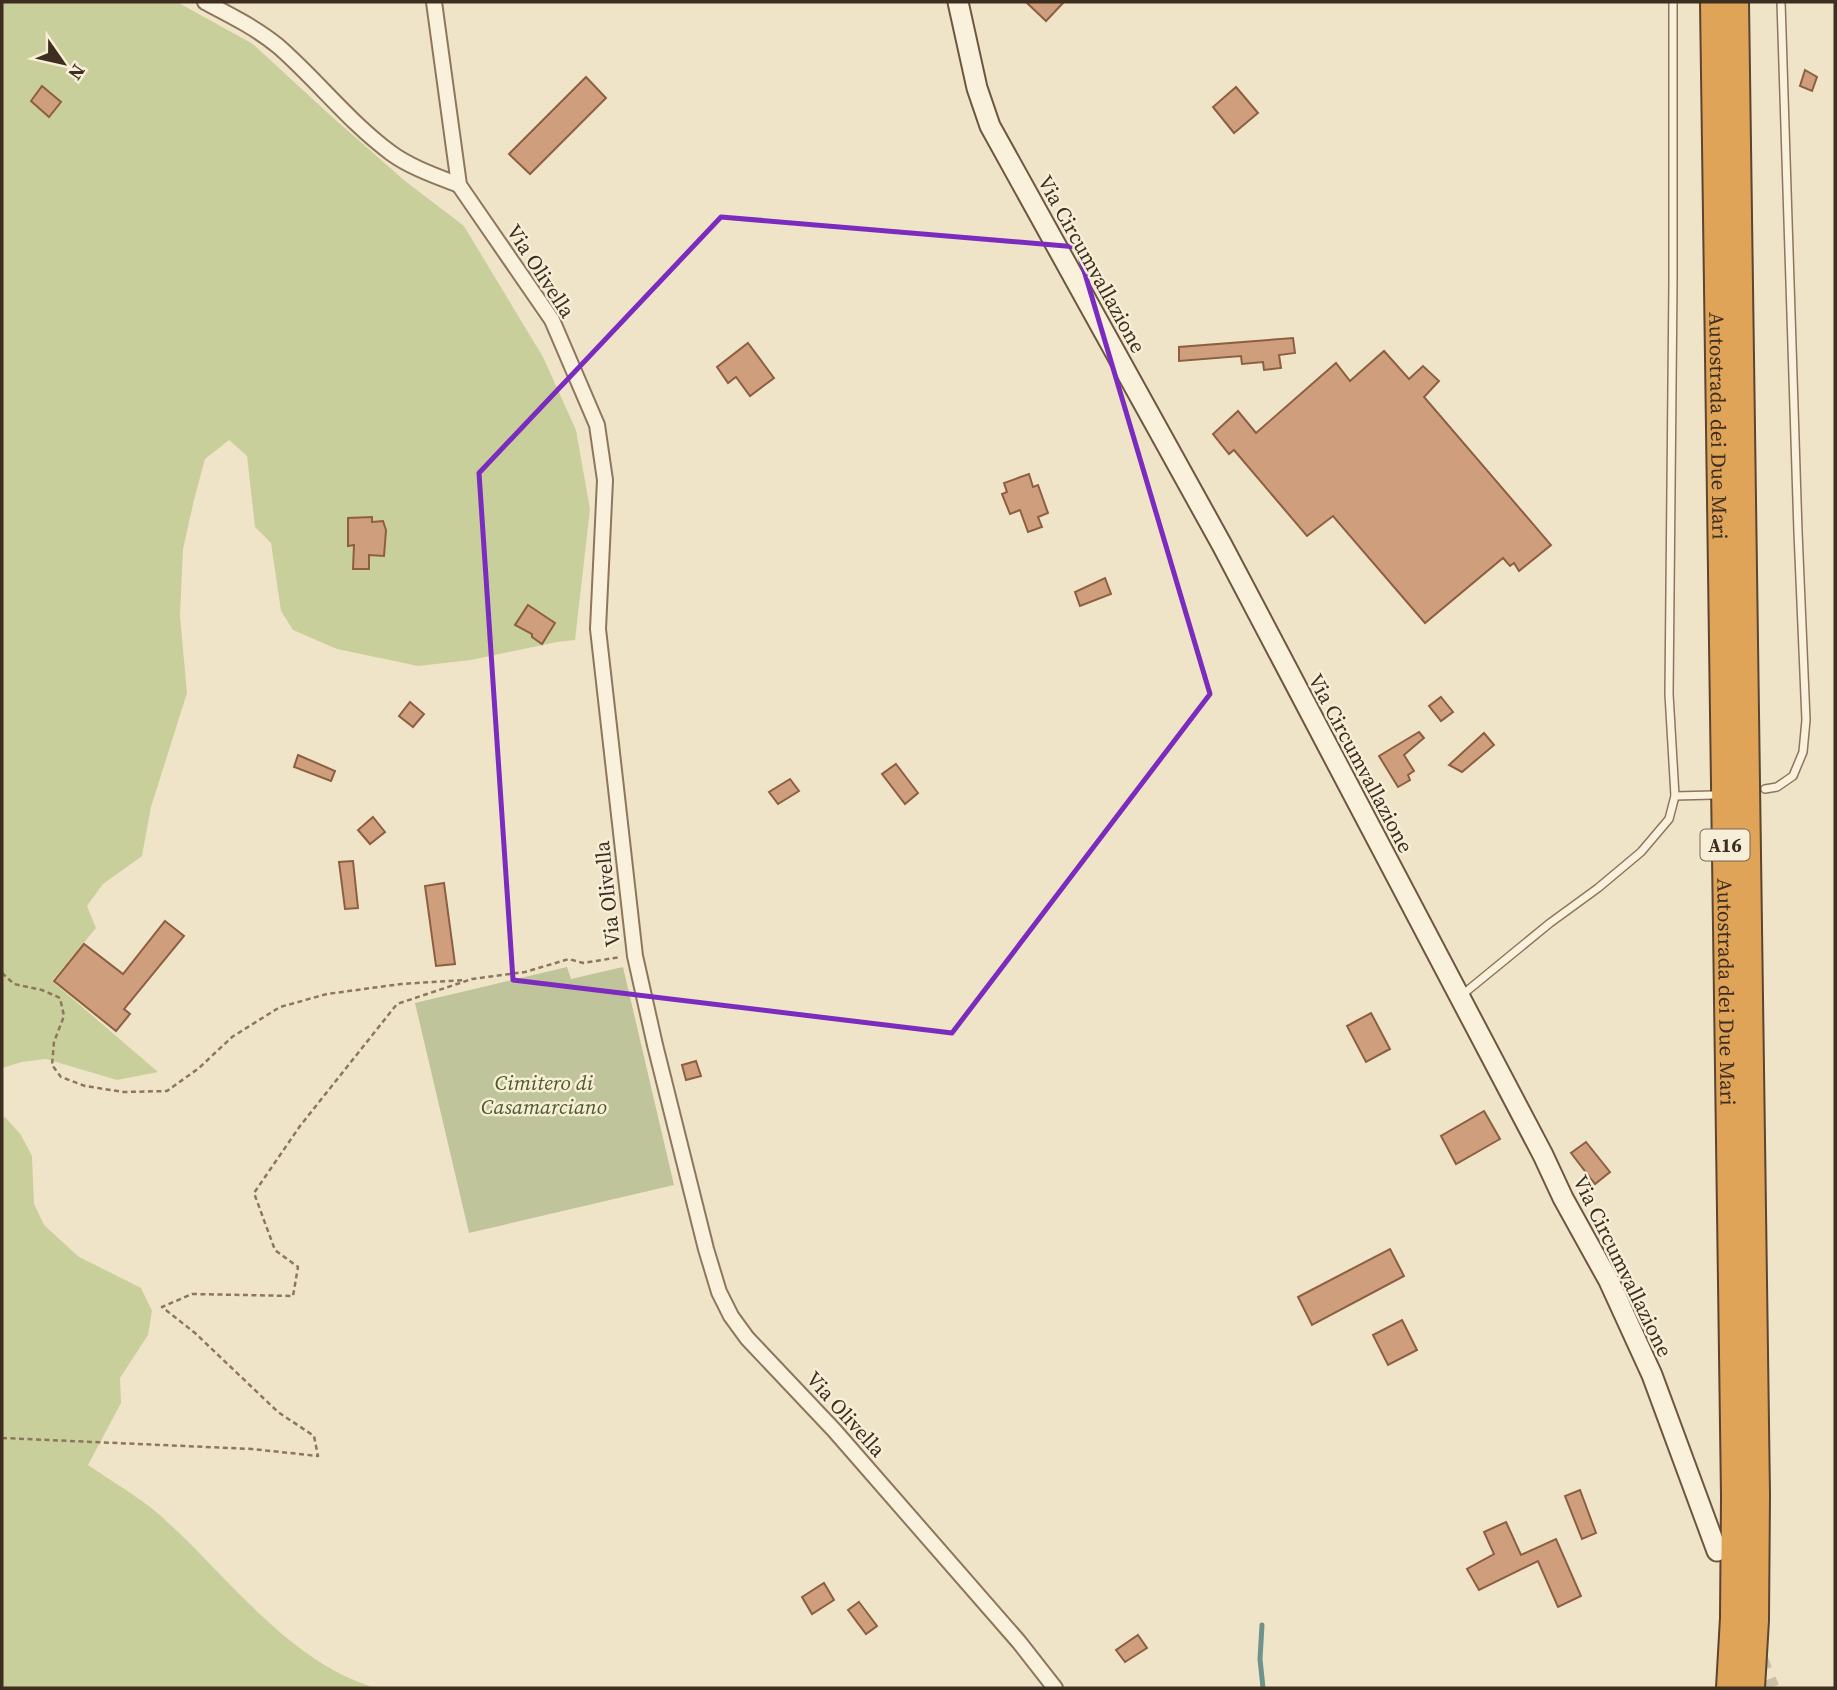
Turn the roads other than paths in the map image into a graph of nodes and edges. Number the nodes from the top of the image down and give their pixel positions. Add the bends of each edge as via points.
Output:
1 (205, 2) edge
2 (434, 2) edge
3 (958, 2) edge
4 (1673, 2) edge
5 (1713, 2) edge
6 (1735, 2) edge
7 (1781, 2) edge
8 (459, 185) junction
9 (1765, 789) dead end
10 (1713, 795) dead end
11 (1675, 796) junction
12 (1459, 997) junction
13 (1717, 1551) dead end
14 (1055, 1688) edge
15 (1728, 1688) edge
16 (1752, 1688) edge

1 - 8 street via 278,47 393,155
2 - 8 street, Via Olivella
3 - 12 street, Via Circumvallazione via 990,127 1222,545
4 - 11 lane via 1669,694
5 - 15 highway, Autostrada dei Due Mari / A16 via 1734,1496
6 - 16 highway, Autostrada dei Due Mari / A16 via 1757,1495
7 - 9 lane via 1807,720 1803,752 1793,776
8 - 14 street, Via Olivella via 552,320 597,425 606,480 598,629 635,956 719,1292 747,1338 834,1430
10 - 11 lane
11 - 12 lane via 1669,819 1641,852
12 - 13 street, Via Circumvallazione via 1609,1281 1651,1375

